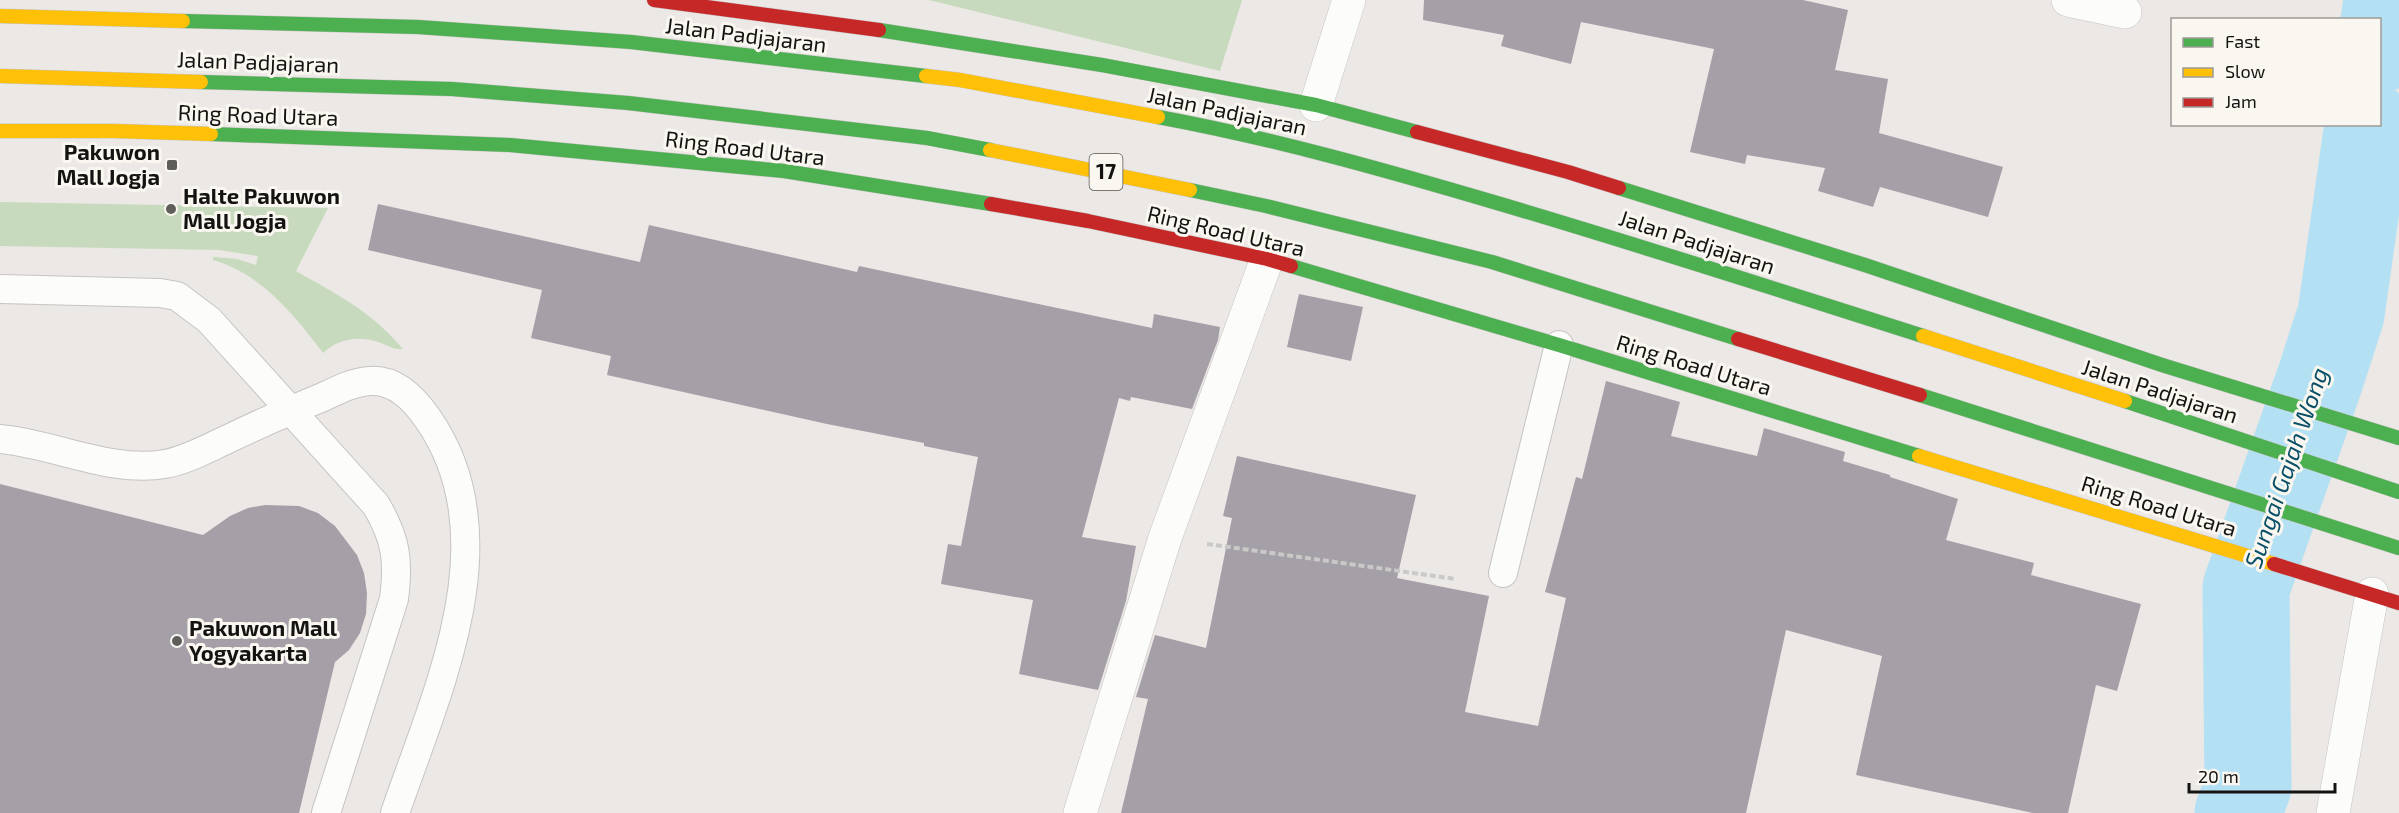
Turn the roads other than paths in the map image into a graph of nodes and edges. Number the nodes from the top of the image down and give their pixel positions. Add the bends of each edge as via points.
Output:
1 (654, 0) edge
2 (1349, 0) edge
3 (2068, 0) edge
4 (715, 9) edge
5 (2125, 12) dead end
6 (0, 16) edge
7 (0, 76) edge
8 (1316, 105) junction
9 (0, 130) edge
10 (1267, 259) junction
11 (0, 289) edge
12 (1559, 345) junction
13 (291, 410) junction
14 (2399, 438) edge
15 (0, 439) edge
16 (2399, 492) edge
17 (2399, 548) edge
18 (1503, 573) dead end
19 (2378, 596) edge
20 (326, 813) edge
21 (395, 813) edge
22 (1080, 813) edge
23 (2333, 813) edge

1 - 4 main road
2 - 8 street
3 - 5 street
4 - 8 main road via 962,42
6 - 16 main road, Jalan Padjajaran via 418,27 704,46 960,80 1234,131 1620,239
7 - 17 main road, Jalan Padjajaran / 17 via 452,89 628,103 927,138 1091,169 1492,262
8 - 14 main road via 1580,176
9 - 10 main road, Ring Road Utara via 510,145 784,171 1088,221
10 - 12 main road, Ring Road Utara
10 - 22 street via 1165,538
11 - 13 lane via 177,296 209,320
12 - 18 lane
12 - 19 main road, Ring Road Utara
13 - 15 lane via 167,464 124,464
13 - 20 lane via 376,506 396,547 394,599
13 - 21 lane via 354,384 372,381 391,385 409,396 437,433 459,490 465,536 465,576 459,614 451,650
19 - 23 street

